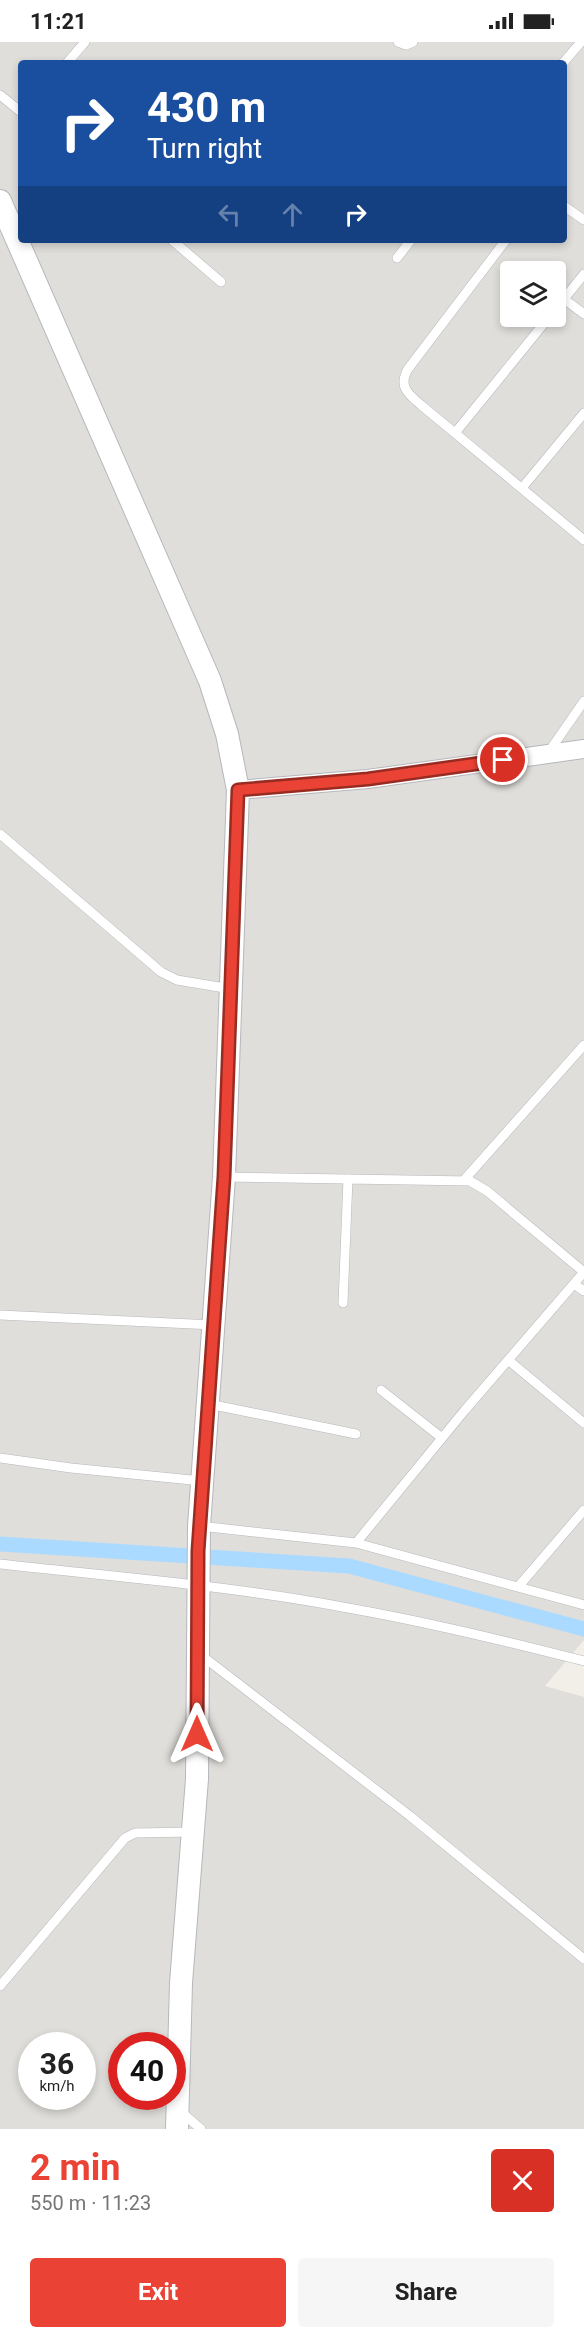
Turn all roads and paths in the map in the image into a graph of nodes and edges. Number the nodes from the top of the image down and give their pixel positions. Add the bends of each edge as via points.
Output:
1 (85, 42) edge
2 (398, 42) edge
3 (413, 42) edge
4 (581, 42) edge
5 (70, 60) edge
6 (566, 60) edge
7 (0, 95) edge
8 (18, 110) edge
9 (0, 203) edge
10 (567, 208) edge
11 (584, 220) edge
12 (176, 243) edge
13 (409, 243) edge
14 (504, 243) edge
15 (397, 258) dead end
16 (584, 274) edge
17 (221, 282) dead end
18 (566, 296) edge
19 (566, 300) edge
20 (584, 314) edge
21 (541, 327) edge
22 (584, 413) edge
23 (455, 433) junction
24 (522, 488) junction
25 (584, 540) edge
26 (584, 701) edge
27 (584, 749) edge
28 (548, 753) junction
29 (238, 790) junction
30 (0, 834) edge
31 (231, 989) junction
32 (584, 1045) edge
33 (224, 1177) junction
34 (348, 1179) junction
35 (464, 1180) junction
36 (584, 1272) edge
37 (574, 1284) junction
38 (584, 1291) edge
39 (343, 1303) dead end
40 (0, 1315) edge
41 (214, 1325) junction
42 (508, 1360) junction
43 (381, 1390) dead end
44 (208, 1404) junction
45 (584, 1423) edge
46 (356, 1434) dead end
47 (442, 1438) junction
48 (0, 1458) edge
49 (202, 1482) junction
50 (584, 1510) edge
51 (199, 1531) junction
52 (356, 1543) junction
53 (0, 1564) edge
54 (197, 1575) junction
55 (518, 1587) junction
56 (584, 1605) edge
57 (197, 1651) junction
58 (584, 1661) edge
59 (193, 1832) junction
60 (584, 1959) edge
61 (0, 1986) edge
62 (177, 2120) edge
63 (201, 2129) edge

1 - 5 lane
2 - 3 lane
4 - 6 lane
7 - 8 lane
9 - 29 street via 210,681 228,734
10 - 11 lane
12 - 17 lane
13 - 15 lane
14 - 23 lane via 404,376 407,393
16 - 18 lane
19 - 20 lane
21 - 23 lane
22 - 24 lane
23 - 24 lane
24 - 25 lane
26 - 28 lane
27 - 28 street
28 - 29 street via 368,779
29 - 31 street
30 - 31 lane via 161,972 177,980
31 - 33 street
32 - 35 lane
33 - 34 lane
33 - 41 street
34 - 35 lane
34 - 39 lane
35 - 36 lane via 487,1191
36 - 37 lane
37 - 38 lane
37 - 42 lane
40 - 41 lane
41 - 44 street
42 - 45 lane
42 - 47 lane
43 - 47 lane
44 - 46 lane
44 - 49 street
47 - 52 lane
48 - 49 lane
49 - 51 street
50 - 55 lane
51 - 52 lane
51 - 54 street
52 - 55 lane
53 - 54 lane
54 - 57 street
54 - 58 lane via 495,1638
55 - 56 lane
57 - 59 street
57 - 60 lane via 410,1816
59 - 61 lane via 135,1833 125,1838
59 - 62 street
62 - 63 lane

